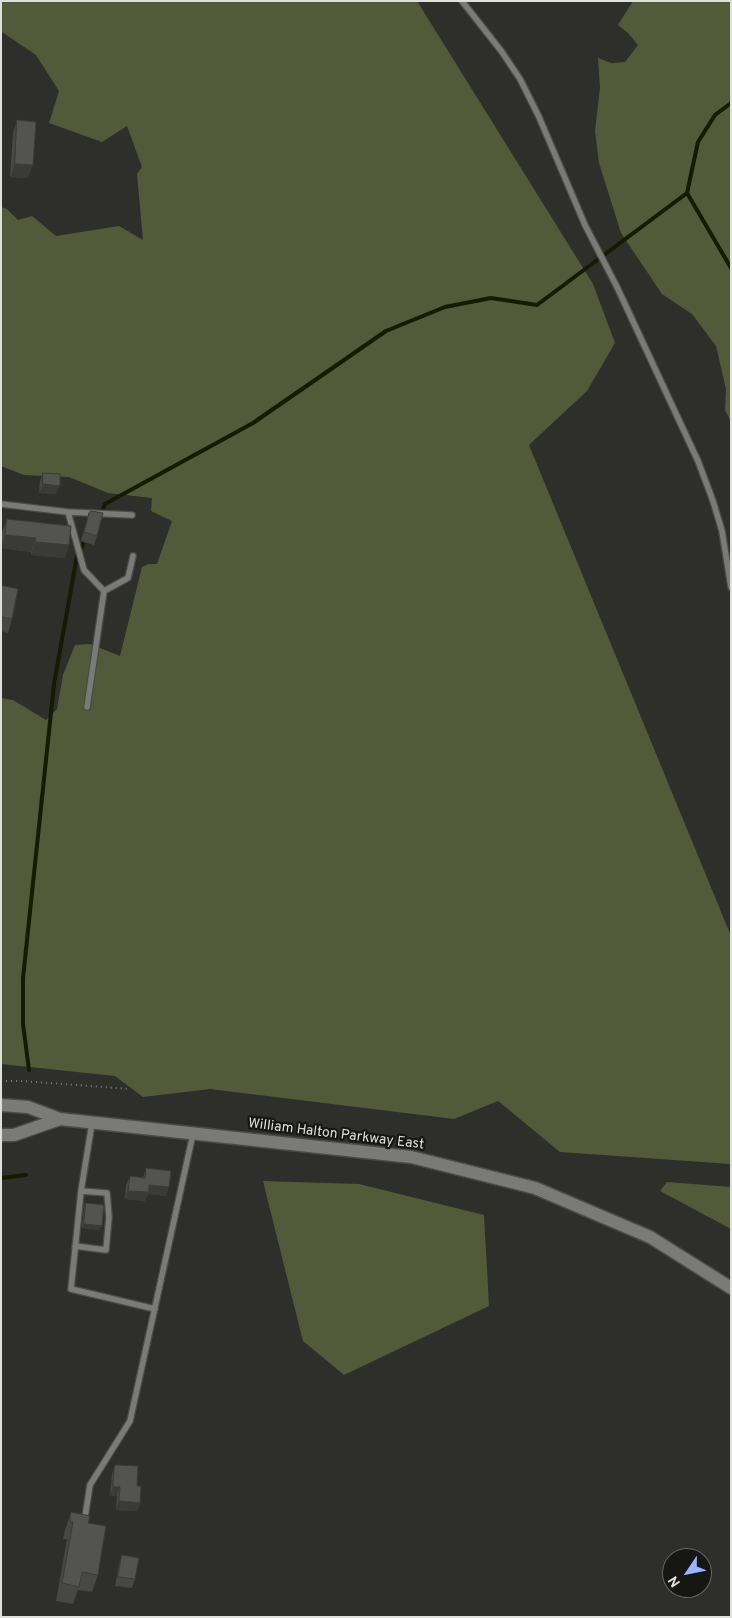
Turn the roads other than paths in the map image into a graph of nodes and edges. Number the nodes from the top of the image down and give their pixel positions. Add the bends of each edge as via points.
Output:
1 (462, 1) edge
2 (1, 504) edge
3 (68, 512) junction
4 (132, 515) dead end
5 (133, 556) dead end
6 (731, 587) edge
7 (104, 590) junction
8 (87, 707) dead end
9 (1, 1105) edge
10 (60, 1120) junction
11 (92, 1123) junction
12 (193, 1134) junction
13 (1, 1135) edge
14 (81, 1190) junction
15 (75, 1246) junction
16 (731, 1288) edge
17 (155, 1309) junction
18 (86, 1517) edge

1 - 6 lane via 502,52 540,117 585,225 698,461 722,531
2 - 3 lane
3 - 4 lane
3 - 7 lane via 84,570
5 - 7 lane via 128,578
7 - 8 lane
9 - 10 main road, William Halton Parkway East via 28,1106
10 - 11 main road, William Halton Parkway East
10 - 13 main road, William Halton Parkway East via 14,1135
11 - 12 main road, William Halton Parkway East
11 - 14 lane
12 - 16 main road, William Halton Parkway East via 411,1157 535,1188 650,1236
12 - 17 lane
14 - 15 lane
14 - 15 lane via 107,1193 106,1250
15 - 17 lane via 71,1289
17 - 18 lane via 130,1421 90,1485

